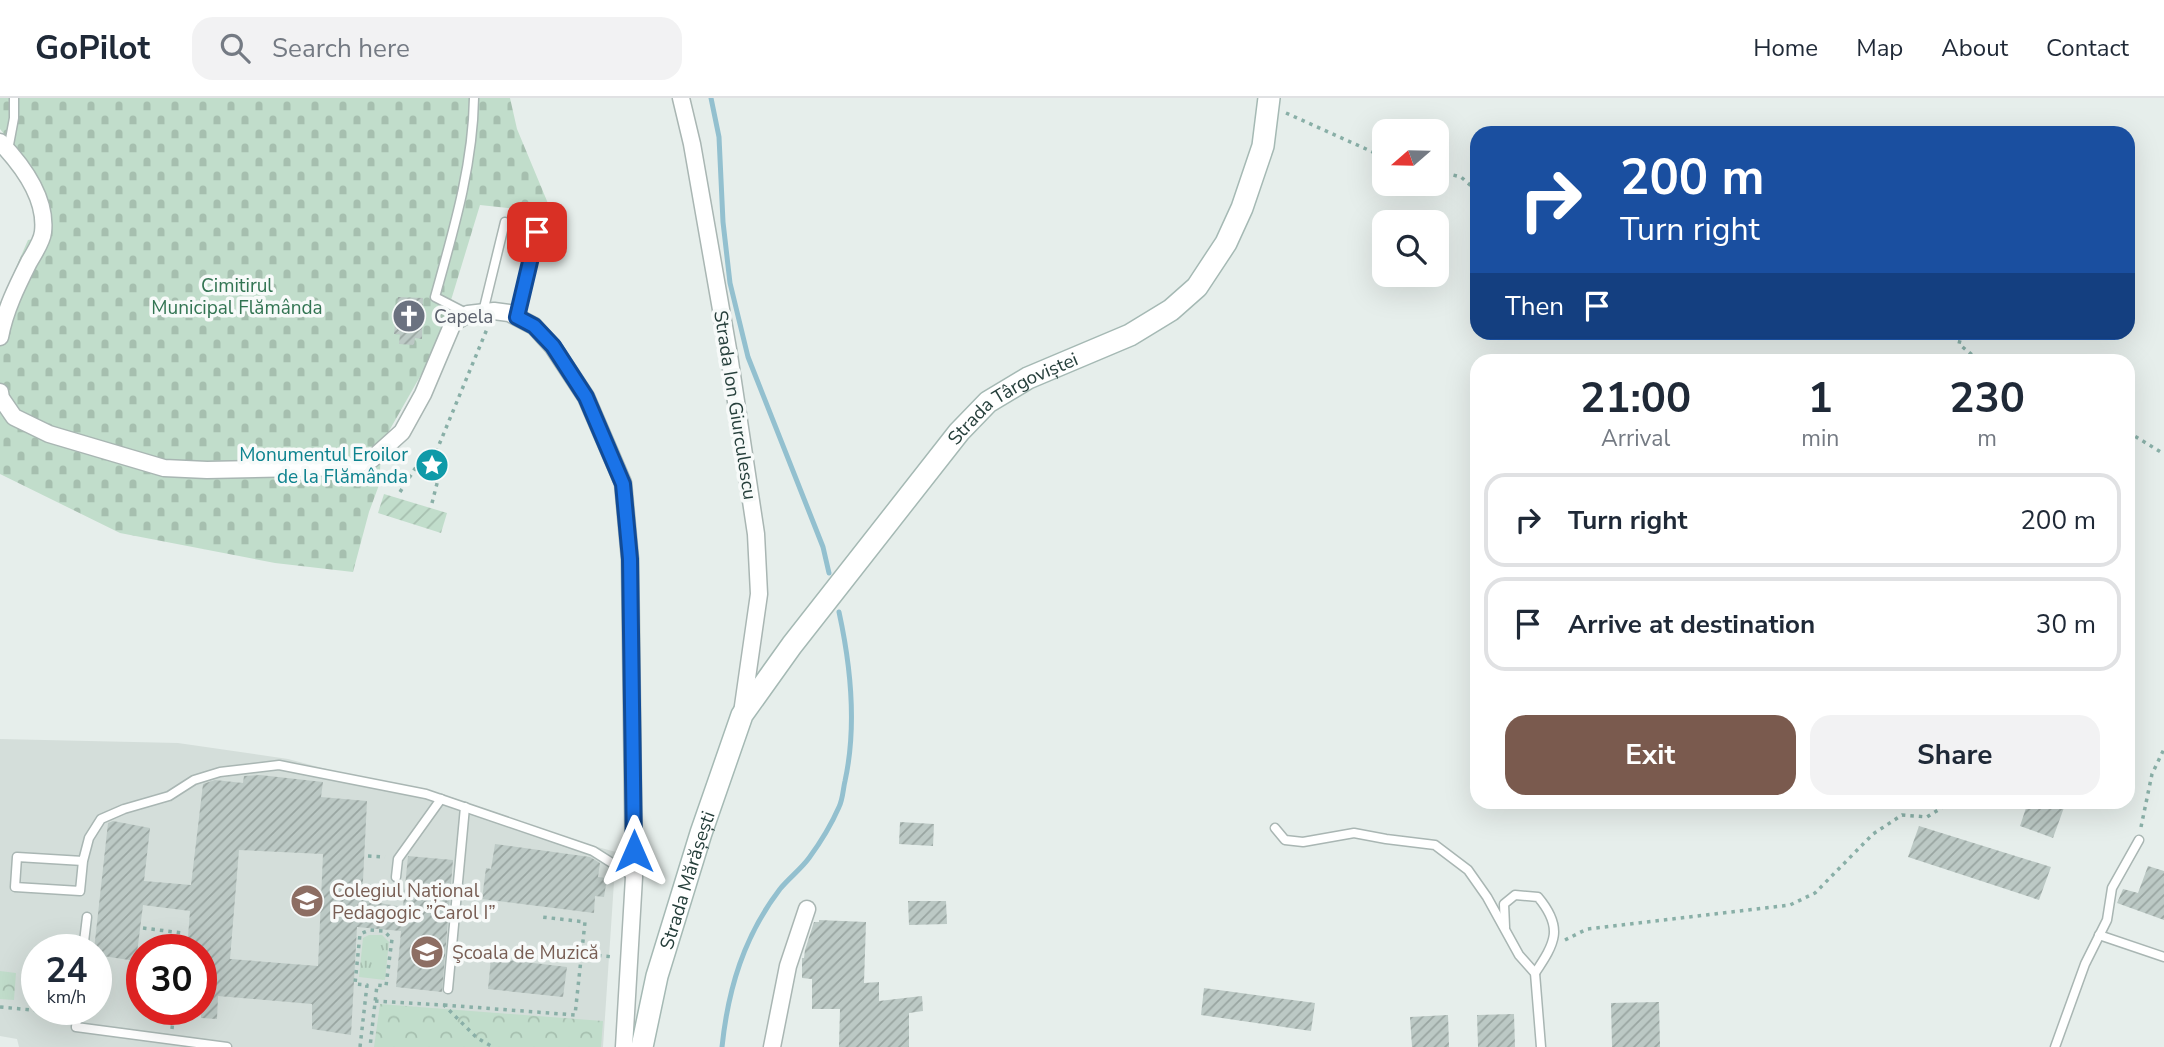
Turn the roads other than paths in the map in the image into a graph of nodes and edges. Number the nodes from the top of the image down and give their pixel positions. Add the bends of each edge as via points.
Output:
1 (15, 98) edge
2 (474, 98) edge
3 (681, 98) edge
4 (1269, 102) edge
5 (4, 146) edge
6 (481, 312) junction
7 (517, 317) junction
8 (0, 337) edge
9 (0, 392) edge
10 (742, 715) junction
11 (441, 799) junction
12 (465, 807) junction
13 (1275, 828) dead end
14 (2139, 839) road end
15 (83, 861) junction
16 (396, 877) dead end
17 (634, 877) junction
18 (807, 909) dead end
19 (87, 917) dead end
20 (1505, 932) junction
21 (85, 934) edge
22 (2099, 935) junction
23 (2164, 957) edge
24 (1535, 973) junction
25 (448, 989) dead end
26 (76, 1025) edge
27 (227, 1047) edge
28 (624, 1047) edge
29 (642, 1047) edge
30 (772, 1047) edge
31 (1541, 1047) edge
32 (2055, 1047) edge

1 - 5 lane
2 - 6 lane via 473,134 460,206 435,297
3 - 10 street, Strada Ion Giurculescu via 729,355 756,534 759,594
4 - 10 main road, Strada Târgoviștei via 1263,146 1242,208 1197,287 1171,310 1130,335 1028,378 988,402 959,432
5 - 8 street via 35,190 43,235 4,316
6 - 7 street
6 - 7 lane via 505,222 537,232
6 - 9 street via 453,323 424,394 402,432 372,459 350,467 164,468 49,434 14,417
7 - 17 street via 534,326 553,346 586,397 623,484 630,559
10 - 29 main road, Strada Mărășești via 657,976
11 - 12 lane
11 - 15 lane via 279,765 220,772 194,780 169,796 101,819 89,838
11 - 16 lane via 398,859
12 - 17 lane via 593,852
12 - 25 lane
13 - 20 lane via 1285,840 1303,842 1354,833 1435,845 1468,870
14 - 22 lane via 2112,888 2107,920
15 - 15 lane via 18,857 15,887 80,891
17 - 28 street
18 - 30 street via 788,966
19 - 21 lane
20 - 24 lane
20 - 24 lane via 1504,904 1515,895 1538,897 1547,907 1554,926 1553,945
22 - 23 lane
22 - 32 lane
24 - 31 lane
26 - 27 lane

